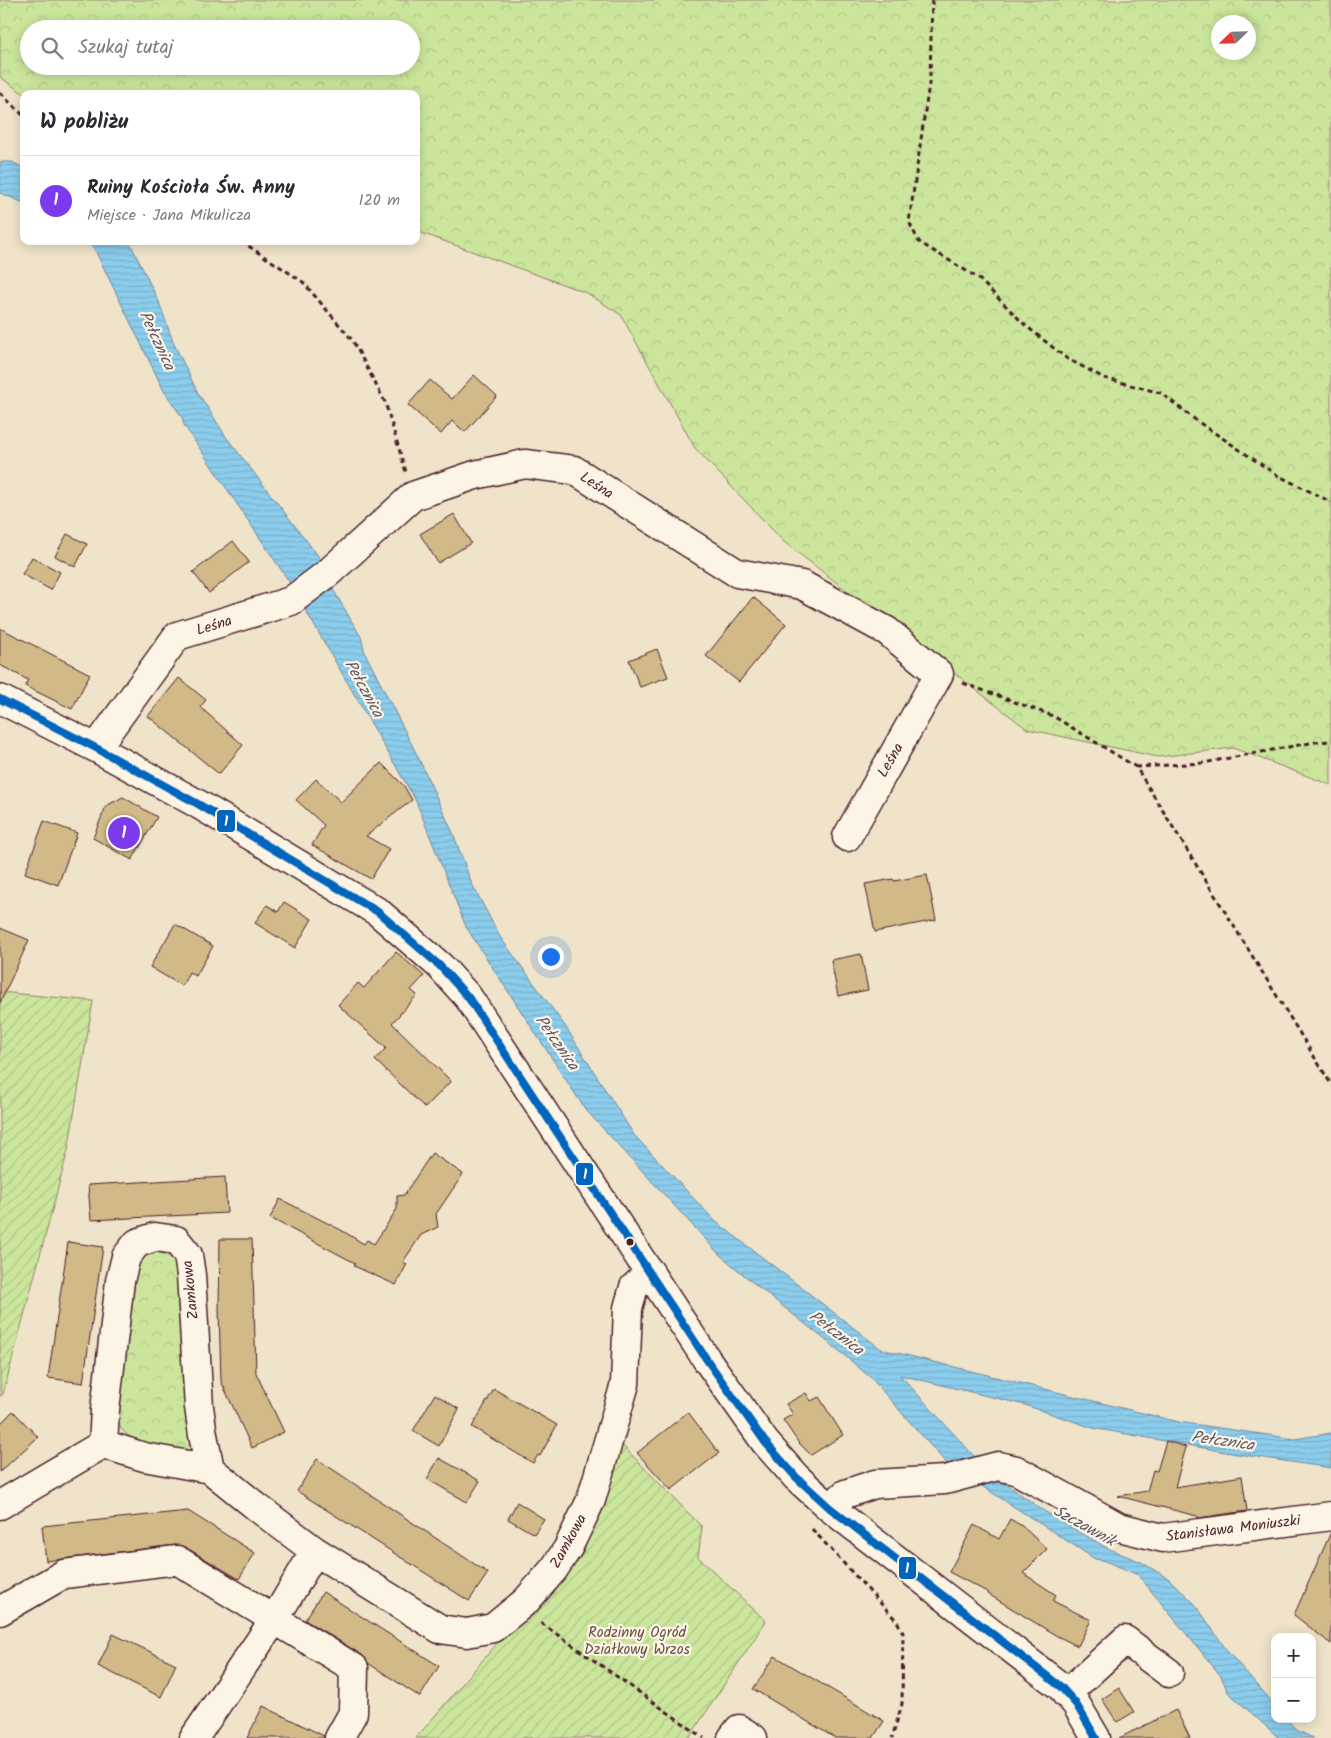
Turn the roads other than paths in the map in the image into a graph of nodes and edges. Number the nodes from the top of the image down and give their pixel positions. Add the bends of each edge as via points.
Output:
1 (0, 699) edge
2 (96, 748) junction
3 (847, 837) dead end
4 (650, 1272) junction
5 (103, 1444) junction
6 (210, 1468) junction
7 (0, 1505) edge
8 (830, 1508) junction
9 (1331, 1516) edge
10 (315, 1551) junction
11 (0, 1611) edge
12 (274, 1620) junction
13 (1169, 1673) dead end
14 (1066, 1694) junction
15 (194, 1738) edge
16 (339, 1738) edge
17 (732, 1738) edge
18 (753, 1738) edge
19 (1096, 1738) edge

1 - 2 street
2 - 3 street, Leśna via 177,636 291,601 328,573 413,496 475,475 525,464 574,470 737,573 802,585 887,631 939,674
2 - 4 street via 198,804 378,912 440,966 468,997
4 - 8 street via 765,1442
4 - 10 street, Zamkowa via 634,1287 628,1308 625,1384 591,1500 554,1569 519,1607 493,1628 467,1633 440,1629
5 - 6 street via 144,1457
5 - 6 street, Zamkowa via 120,1281 126,1257 137,1243 155,1237 176,1240 188,1255 191,1275 199,1407
5 - 7 street
6 - 10 street, Zamkowa
8 - 9 street, Stanisława Moniuszki via 845,1494 875,1484 945,1480 998,1466 1016,1470 1119,1527 1163,1538
8 - 14 street
10 - 12 street
11 - 12 street via 64,1574 177,1560
12 - 15 street
12 - 16 street via 354,1668 353,1713
13 - 14 street via 1125,1640
14 - 19 street via 1076,1704
17 - 18 street via 739,1729

